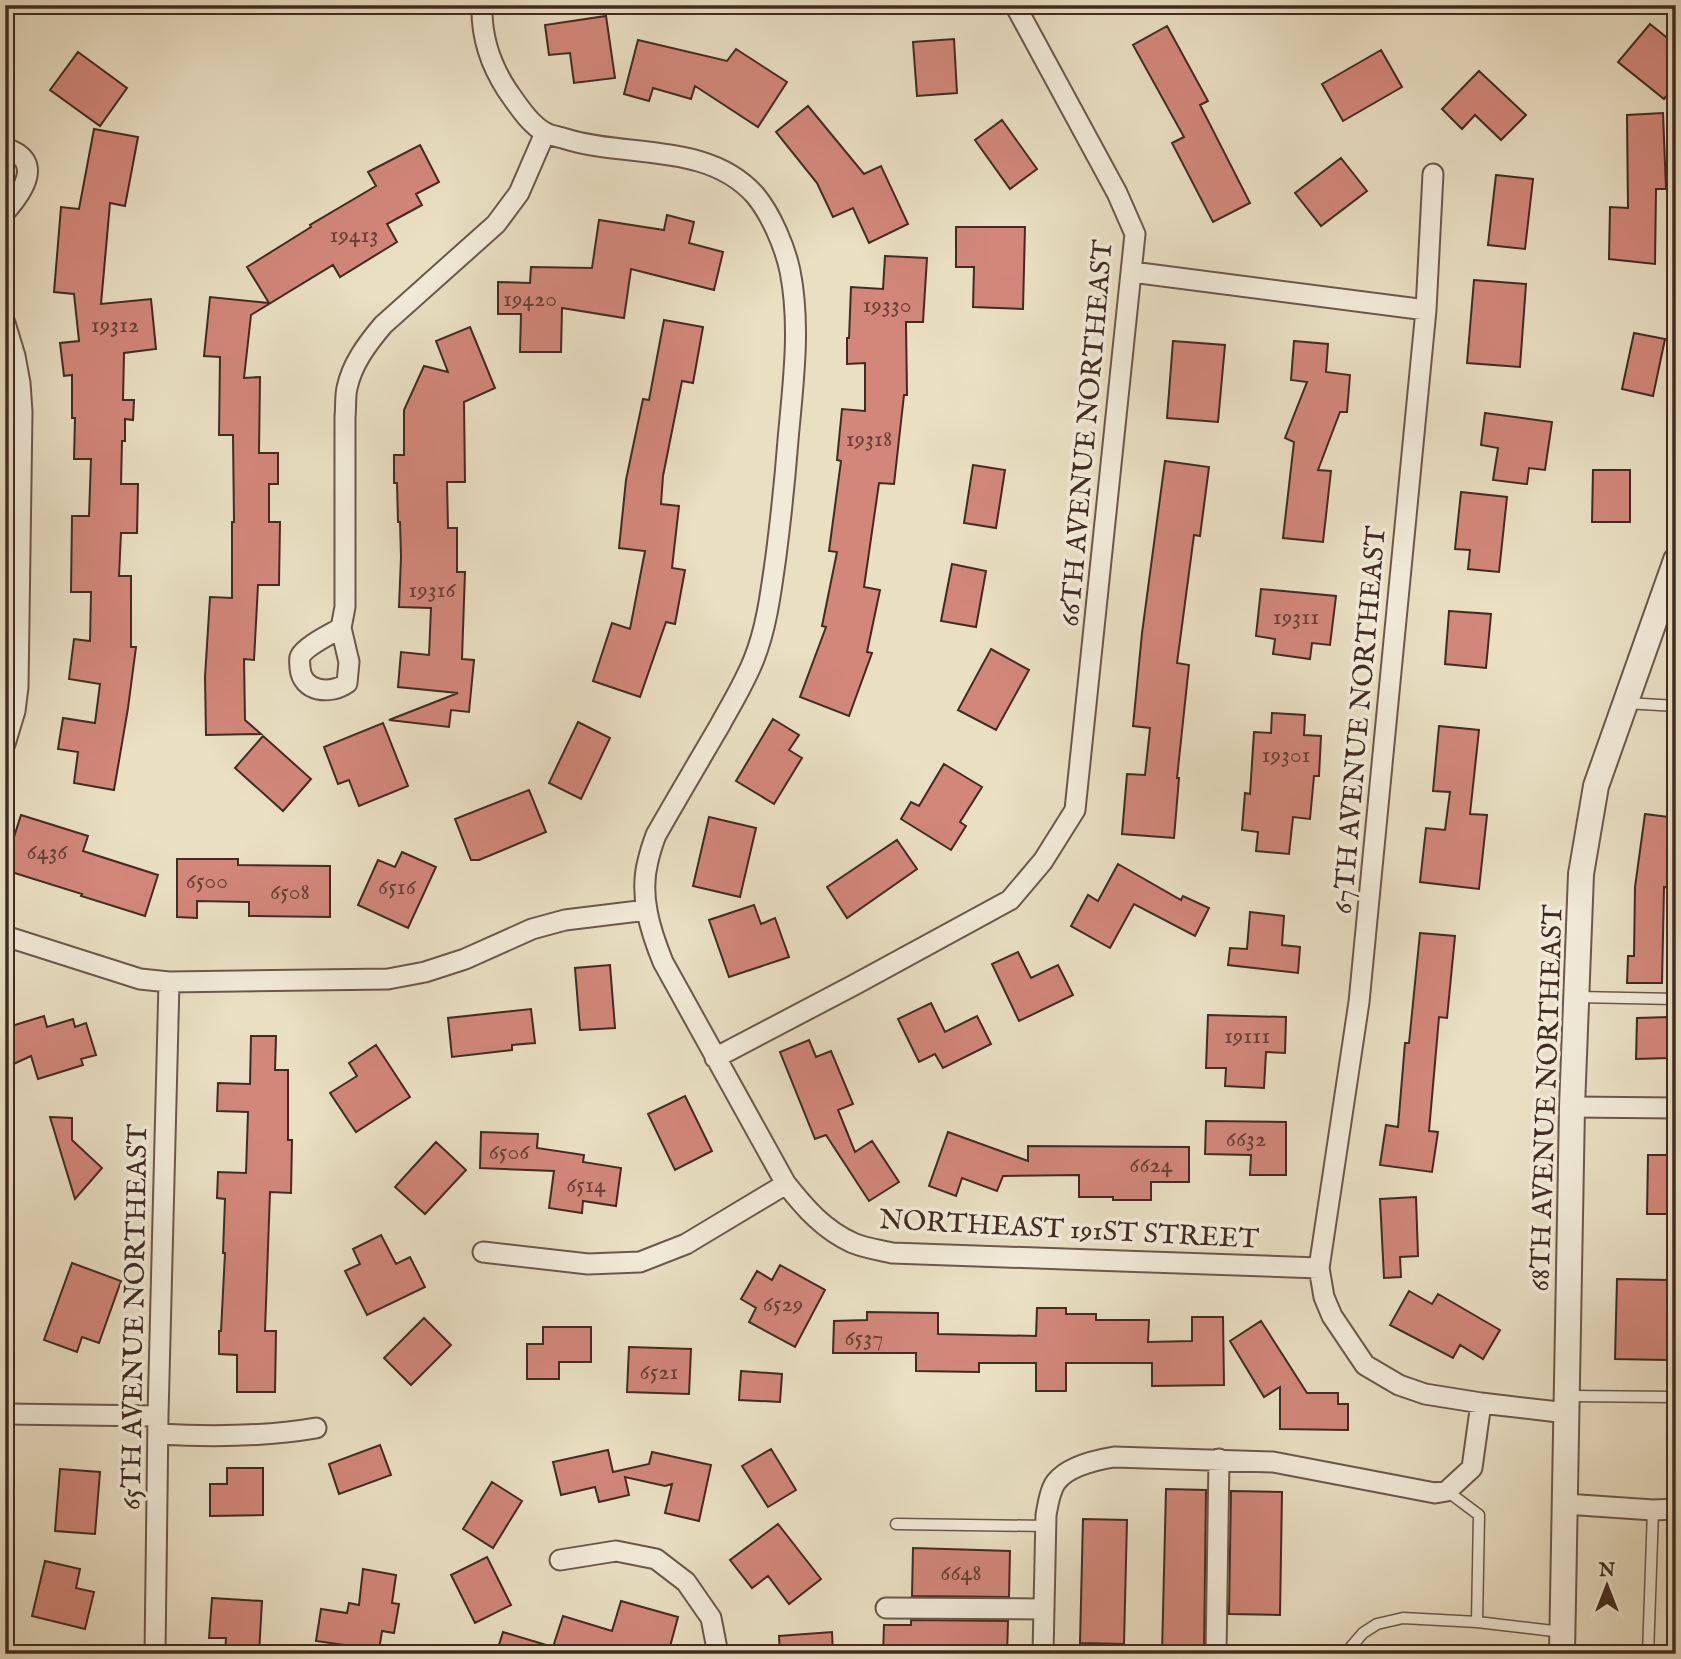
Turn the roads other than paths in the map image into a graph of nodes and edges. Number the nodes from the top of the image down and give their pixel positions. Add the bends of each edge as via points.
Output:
1 (482, 5) edge
2 (1015, 5) edge
3 (545, 133) junction
4 (5, 148) edge
5 (1433, 174) dead end
6 (5, 212) edge
7 (1132, 272) junction
8 (1426, 310) junction
9 (5, 323) edge
10 (13, 507) edge
11 (1676, 560) edge
12 (341, 628) dead end
13 (1625, 703) junction
14 (1676, 706) edge
15 (5, 744) edge
16 (647, 910) junction
17 (5, 936) edge
18 (169, 982) junction
19 (1576, 997) junction
20 (1676, 999) edge
21 (715, 1058) junction
22 (1572, 1107) junction
23 (1676, 1108) edge
24 (786, 1184) junction
25 (483, 1252) dead end
26 (1319, 1268) junction
27 (1676, 1397) edge
28 (1481, 1403) junction
29 (1567, 1404) junction
30 (5, 1414) edge
31 (158, 1425) junction
32 (316, 1428) dead end
33 (1219, 1459) junction
34 (1447, 1491) junction
35 (1565, 1504) junction
36 (1676, 1509) edge
37 (1654, 1510) junction
38 (895, 1524) dead end
39 (1045, 1526) junction
40 (560, 1560) dead end
41 (886, 1608) dead end
42 (1044, 1609) junction
43 (1477, 1622) junction
44 (1562, 1643) edge
45 (155, 1654) edge
46 (718, 1654) edge
47 (1043, 1654) edge
48 (1216, 1654) edge
49 (1345, 1654) edge
50 (1648, 1654) edge

1 - 3 street via 482,26 494,68 523,113
2 - 7 street, 66TH AVENUE NORTHEAST via 1135,234
3 - 12 street via 519,193 496,223 383,325 355,365 347,388 345,417 345,607
3 - 16 street, NORTHEAST 191ST STREET via 580,144 699,161 741,182 756,196 774,226 794,295 794,372 784,500 764,627 742,685 656,835 645,878
4 - 6 street via 24,160 28,176
5 - 8 street, 67TH AVENUE NORTHEAST
7 - 8 street
7 - 21 street, 66TH AVENUE NORTHEAST via 1075,810 1043,861 1010,900
8 - 26 street, 67TH AVENUE NORTHEAST via 1359,1002
9 - 10 street via 20,383 22,455
10 - 15 street via 18,687
11 - 13 street, 68TH AVENUE NORTHEAST
13 - 14 lane
13 - 19 street, 68TH AVENUE NORTHEAST via 1596,786 1581,874
16 - 18 street via 565,920 532,929 465,959 388,979
16 - 21 street, NORTHEAST 191ST STREET via 663,961
17 - 18 street via 140,979
18 - 31 street, 65TH AVENUE NORTHEAST
19 - 20 lane
19 - 22 street, 68TH AVENUE NORTHEAST
21 - 24 street, NORTHEAST 191ST STREET
22 - 23 street
22 - 29 street, 68TH AVENUE NORTHEAST
24 - 25 street via 686,1244 640,1262 588,1264
24 - 26 street, NORTHEAST 191ST STREET via 820,1223 855,1244 892,1253
26 - 28 street via 1332,1316 1365,1365 1425,1394
27 - 29 lane
28 - 29 street
28 - 34 street via 1472,1468
29 - 35 street, 68TH AVENUE NORTHEAST
30 - 31 street
31 - 32 street via 194,1436
31 - 45 street, 65TH AVENUE NORTHEAST
33 - 34 street via 1273,1462 1424,1492
33 - 39 street via 1114,1457 1076,1466 1057,1480
33 - 48 street
34 - 43 lane via 1479,1515
35 - 37 street
35 - 44 street, 68TH AVENUE NORTHEAST
36 - 37 street
37 - 50 lane
38 - 39 lane
39 - 42 street
40 - 46 street via 616,1551 656,1559 686,1582 711,1618
41 - 42 street
42 - 47 street
43 - 44 lane
43 - 49 lane via 1403,1618 1377,1624

